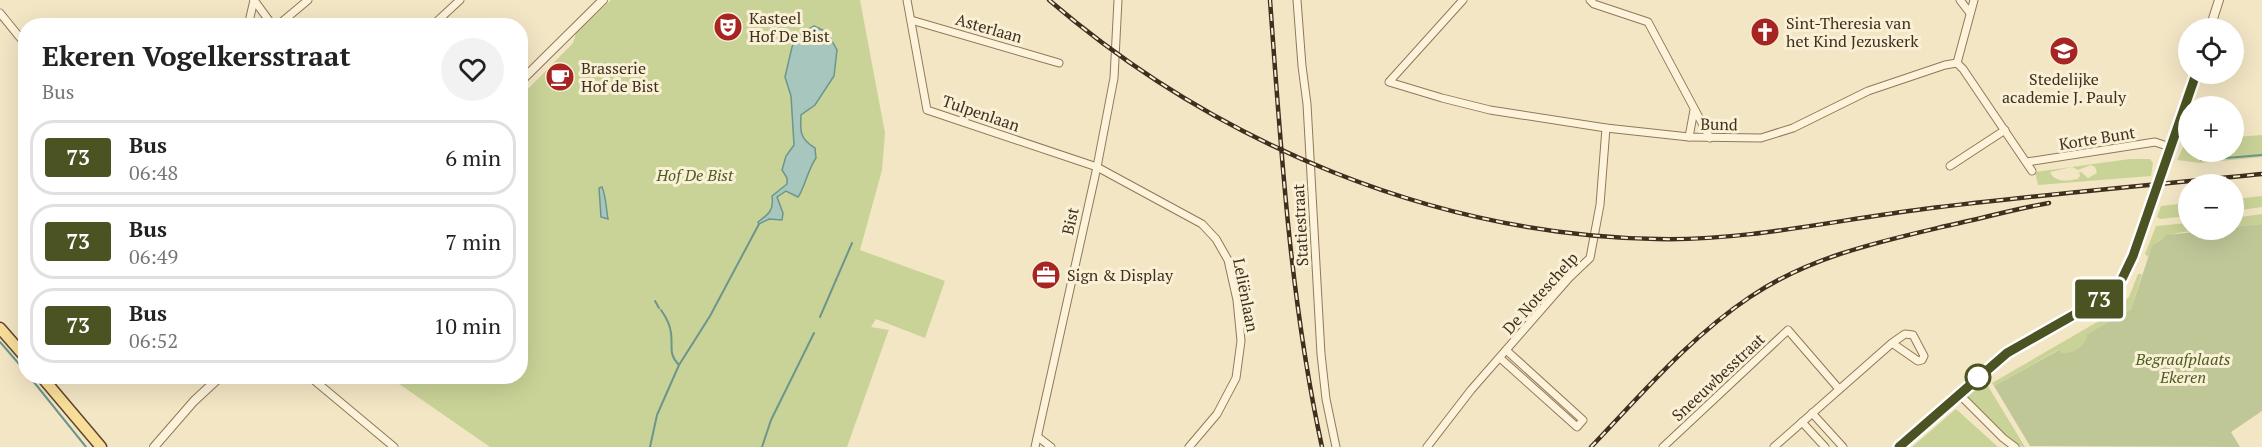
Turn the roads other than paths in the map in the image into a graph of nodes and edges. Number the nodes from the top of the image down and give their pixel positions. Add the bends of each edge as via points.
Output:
1 (308, 0) edge
2 (460, 0) edge
3 (601, 0) edge
4 (907, 0) edge
5 (1118, 0) edge
6 (1297, 0) edge
7 (1463, 0) edge
8 (1590, 0) edge
9 (1960, 0) edge
10 (1974, 0) edge
11 (2219, 0) edge
12 (0, 13) edge
13 (1970, 13) junction
14 (250, 18) edge
15 (269, 18) edge
16 (285, 18) edge
17 (441, 18) edge
18 (2213, 18) edge
19 (911, 20) junction
20 (18, 35) edge
21 (1059, 63) dead end
22 (1957, 63) junction
23 (528, 74) edge
24 (2192, 84) edge
25 (1694, 110) junction
26 (1606, 128) junction
27 (2005, 130) junction
28 (1689, 137) junction
29 (1710, 138) junction
30 (2170, 147) junction
31 (2027, 162) junction
32 (1950, 166) dead end
33 (1097, 167) junction
34 (2032, 171) dead end
35 (0, 328) edge
36 (1892, 343) junction
37 (18, 349) edge
38 (1506, 350) junction
39 (1500, 358) junction
40 (48, 384) edge
41 (212, 384) edge
42 (318, 384) edge
43 (1839, 389) junction
44 (1959, 394) junction
45 (1812, 413) junction
46 (1802, 422) junction
47 (1038, 437) junction
48 (101, 447) edge
49 (154, 447) edge
50 (393, 447) edge
51 (1035, 447) edge
52 (1051, 447) edge
53 (1189, 447) edge
54 (1336, 447) edge
55 (1427, 447) edge
56 (1664, 447) edge
57 (1774, 447) edge
58 (1825, 447) edge
59 (1843, 447) edge
60 (1899, 447) edge
61 (2015, 447) edge

1 - 16 street
2 - 17 street
3 - 23 street
4 - 19 street, Tulpenlaan
5 - 33 street, Bist via 1114,78
6 - 54 street, Statiestraat via 1308,104 1322,366
7 - 26 street, Bund via 1389,81 1490,110
8 - 25 street via 1648,22
9 - 13 street
10 - 13 street
11 - 18 street
12 - 20 street
13 - 22 street
14 - 15 street via 254,0
19 - 21 street, Asterlaan
19 - 33 street, Tulpenlaan via 927,110
22 - 27 street
22 - 29 street, Bund via 1868,91 1773,135
24 - 30 street
25 - 28 street
25 - 29 street
26 - 28 street, Bund
26 - 38 street, De Noteschelp via 1600,205 1590,258
27 - 31 street
27 - 32 street
28 - 29 street, Bund
30 - 31 street, Korte Bunt via 2155,142
30 - 44 street via 2121,281 2096,301 2007,353
31 - 34 street
33 - 47 street, Bist
33 - 53 street, Leliënlaan via 1202,224 1228,260 1241,341 1236,378 1217,414
35 - 37 main road
36 - 36 street via 1918,361 1924,356 1913,335
36 - 43 street
38 - 39 street, De Noteschelp
38 - 39 street via 1583,420 1577,427
39 - 55 street, De Noteschelp
40 - 48 main road
41 - 49 street
42 - 50 street
43 - 45 street
43 - 56 street, Sneeuwbesstraat via 1788,330
44 - 60 street
44 - 61 street
45 - 46 street
45 - 59 street
46 - 57 street
46 - 58 street
47 - 51 street, Bist
47 - 52 street

